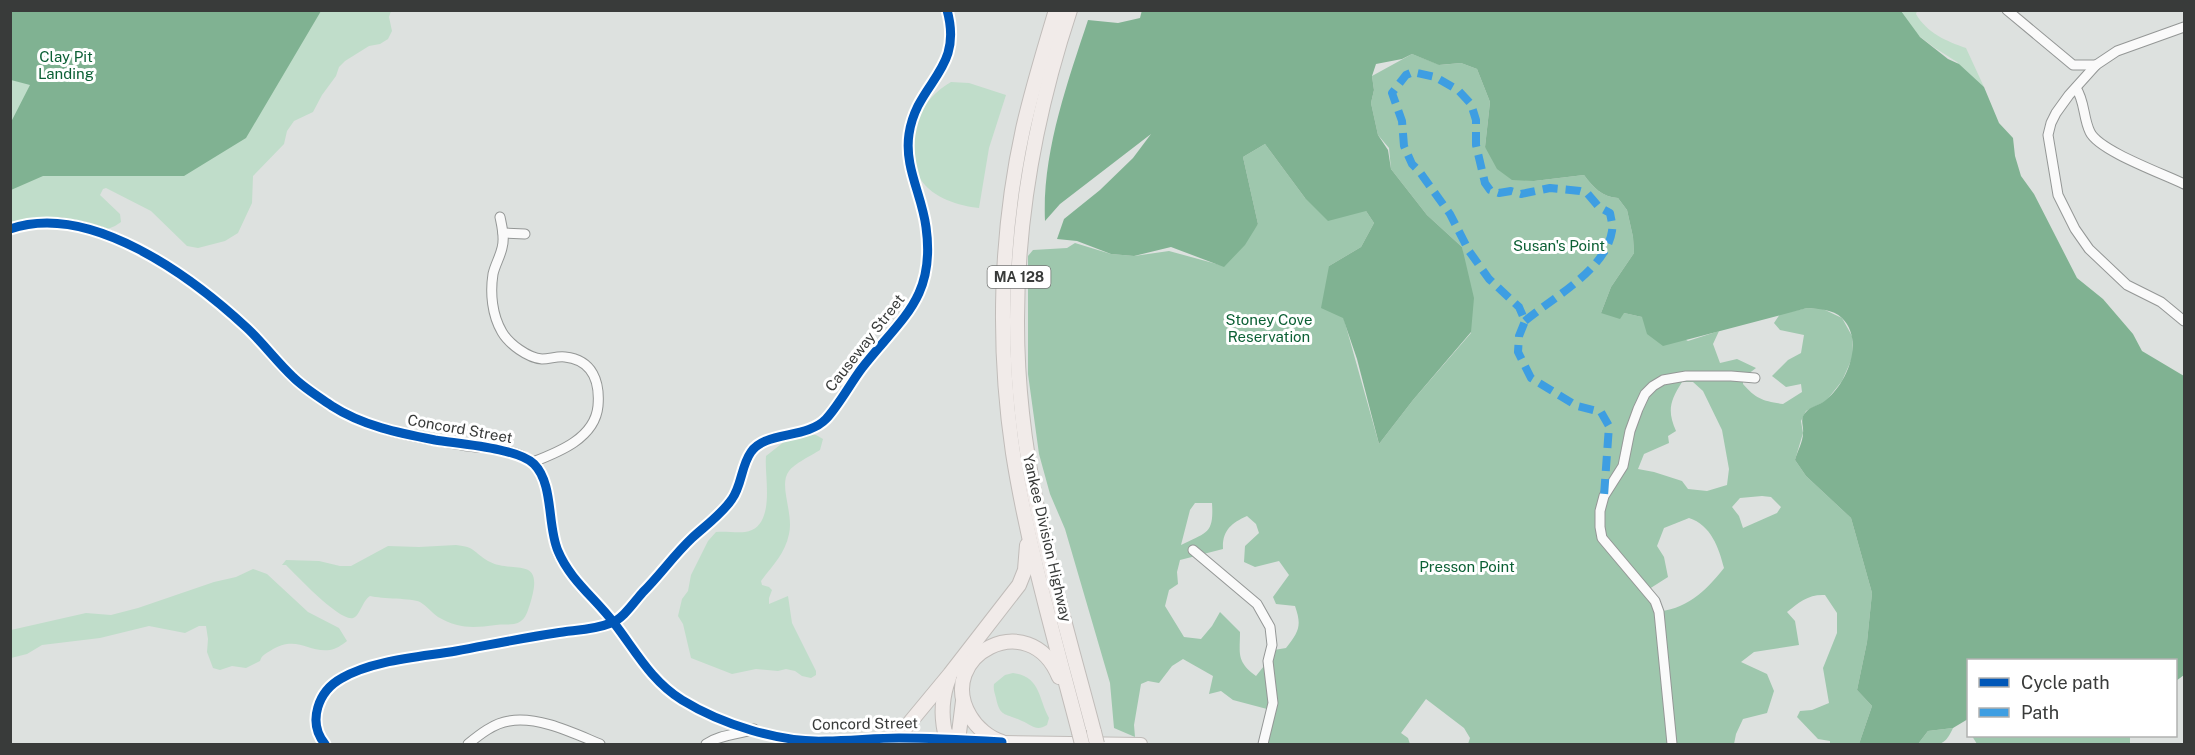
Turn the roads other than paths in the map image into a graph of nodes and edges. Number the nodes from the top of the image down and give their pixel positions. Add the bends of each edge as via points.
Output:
1 (947, 10) edge
2 (1056, 10) edge
3 (1070, 10) edge
4 (2007, 10) edge
5 (2184, 27) edge
6 (2073, 65) junction
7 (2096, 65) junction
8 (2076, 88) junction
9 (2184, 184) edge
10 (500, 217) dead end
11 (10, 229) edge
12 (503, 233) junction
13 (525, 234) dead end
14 (2184, 321) edge
15 (1755, 378) dead end
16 (1014, 454) junction
17 (533, 462) junction
18 (1193, 550) dead end
19 (614, 623) junction
20 (950, 674) junction
21 (963, 698) junction
22 (754, 729) junction
23 (897, 738) junction
24 (1080, 738) edge
25 (1095, 738) edge
26 (953, 739) junction
27 (1002, 742) junction
28 (325, 744) edge
29 (468, 744) edge
30 (600, 744) edge
31 (706, 744) edge
32 (1141, 744) edge
33 (1263, 744) edge
34 (1671, 744) edge

1 - 19 street, Causeway Street via 952,36 950,51 915,108 907,150 926,225 929,262 912,308 826,419 808,430 765,442 752,450 733,498
2 - 16 highway, Yankee Division Highway / MA 128 via 1023,130 1007,234 1004,351
3 - 25 highway, Yankee Division Highway / MA 128 via 1046,93 1030,169 1020,246 1018,342 1022,413 1033,484
4 - 6 street
5 - 7 street via 2116,51
6 - 7 street
6 - 8 street
7 - 8 street
8 - 9 street via 2091,135 2115,153
8 - 14 street via 2056,113 2048,135 2058,195 2089,249 2127,285 2161,302
10 - 12 street
11 - 17 street, Concord Street via 48,224 115,236 210,298 248,329 294,379 341,411 375,427 514,453
12 - 13 street
12 - 17 street via 491,294 503,334 524,353 541,359 576,359 589,366 597,377 597,417 588,432 558,452
15 - 34 street via 1673,377 1653,386 1638,409 1623,466 1604,496 1600,511 1602,538 1655,601 1659,612
16 - 20 highway via 1027,544 1025,570 1015,590
16 - 24 highway, Yankee Division Highway / MA 128 via 1030,540
17 - 19 street, Concord Street via 544,480 552,534 564,565
18 - 33 street via 1257,604 1270,627 1272,645 1268,661 1273,703
19 - 22 street, Concord Street via 668,690 730,723
19 - 28 street via 390,662 340,678 325,692 317,708 317,730
20 - 23 highway
20 - 26 highway via 943,720 945,733
21 - 24 highway via 966,671 980,652 1002,642 1029,644 1044,652 1057,670
21 - 26 highway via 959,733
21 - 27 highway via 977,726
22 - 23 street, Concord Street via 793,740
22 - 31 street
23 - 26 street, Concord Street
26 - 27 street, Concord Street
27 - 32 main road, Concord Street
29 - 30 street via 507,721 551,726

